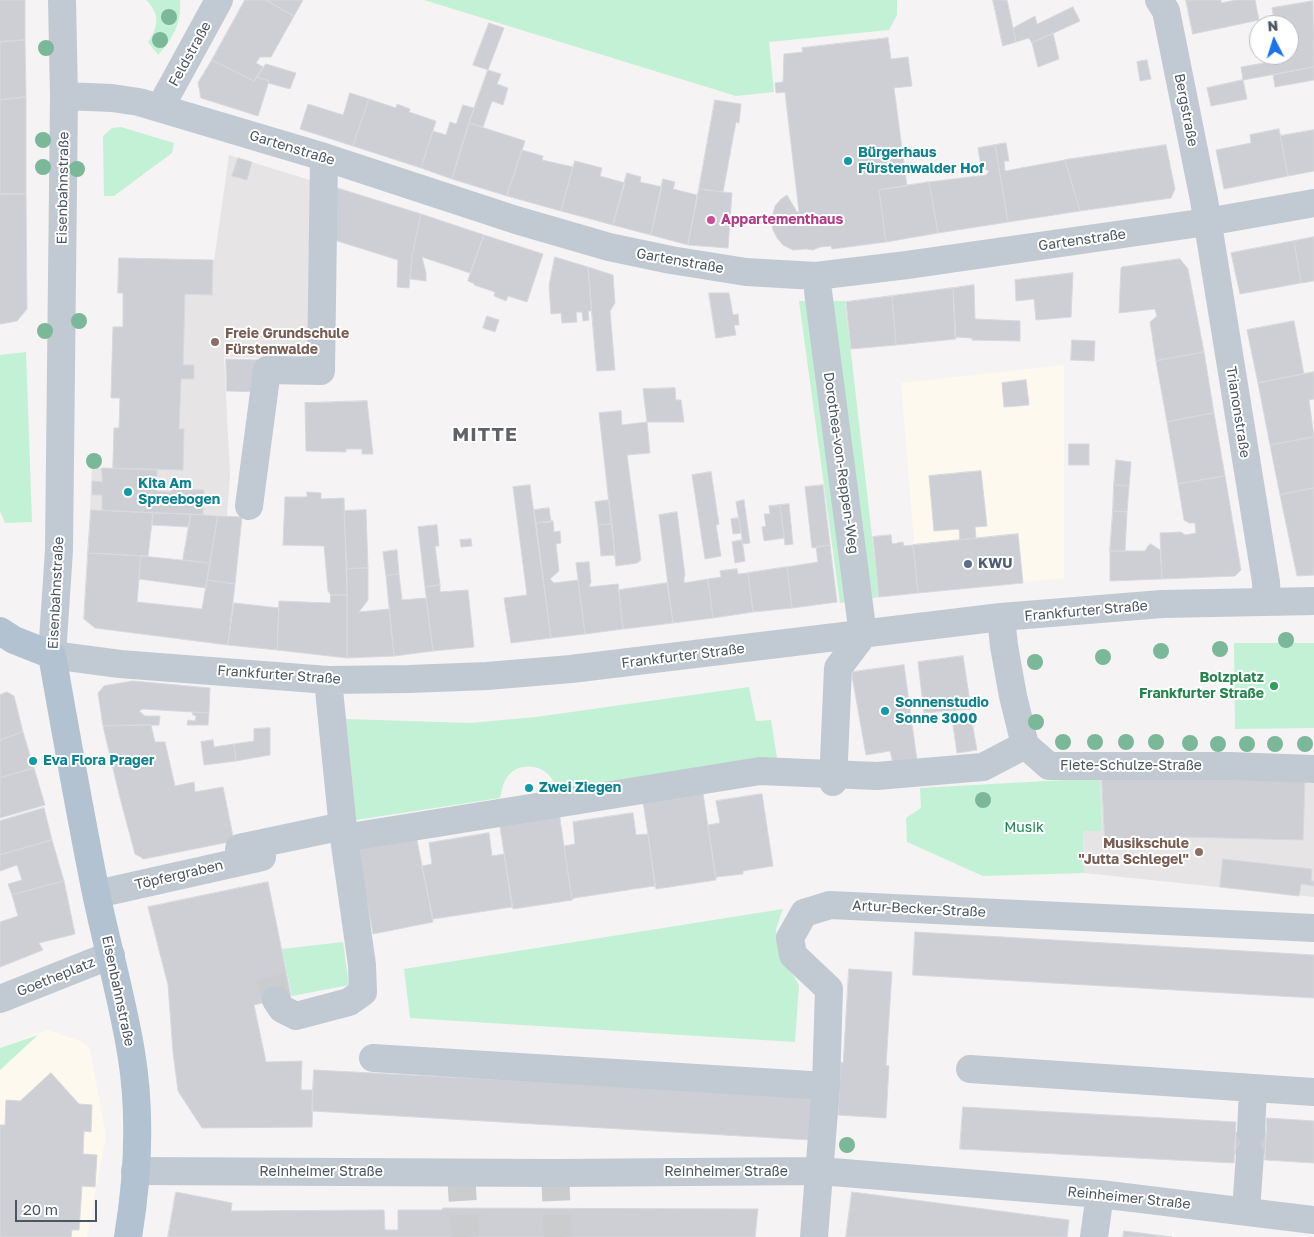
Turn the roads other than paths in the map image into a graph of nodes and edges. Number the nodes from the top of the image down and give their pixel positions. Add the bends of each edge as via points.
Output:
1 (62, 0) edge
2 (219, 0) edge
3 (1158, 0) edge
4 (64, 96) junction
5 (160, 108) junction
6 (324, 158) junction
7 (1314, 202) edge
8 (1207, 222) junction
9 (818, 291) dead end
10 (249, 506) dead end
11 (1314, 601) edge
12 (1267, 602) junction
13 (1001, 618) junction
14 (0, 631) edge
15 (864, 635) junction
16 (52, 654) junction
17 (328, 680) junction
18 (1025, 745) junction
19 (1314, 769) edge
20 (833, 778) junction
21 (344, 832) junction
22 (97, 894) junction
23 (1314, 928) edge
24 (111, 955) junction
25 (0, 999) edge
26 (276, 1000) tunnel mouth
27 (373, 1058) dead end
28 (970, 1069) dead end
29 (826, 1086) junction
30 (1253, 1088) junction
31 (1314, 1092) edge
32 (135, 1171) junction
33 (820, 1171) junction
34 (1100, 1194) junction
35 (1246, 1211) junction
36 (1314, 1220) edge
37 (128, 1237) edge
38 (814, 1237) edge
39 (1094, 1237) edge

1 - 4 street, Eisenbahnstraße
2 - 5 street, Feldstraße
3 - 8 street, Bergstraße via 1166,11
4 - 5 street, Gartenstraße via 112,98
4 - 16 street, Eisenbahnstraße via 59,550
5 - 6 street, Gartenstraße
6 - 8 street, Gartenstraße via 609,248 746,272 816,276
6 - 10 street via 321,371 267,370
7 - 8 street, Gartenstraße
8 - 12 street, Trianonstraße
9 - 15 street, Dorothea-von-Reppen-Weg
11 - 12 street, Frankfurter Straße
12 - 13 street, Frankfurter Straße via 1162,604
13 - 15 street, Frankfurter Straße
13 - 18 street via 1010,680
14 - 16 main road via 14,640
15 - 17 street, Frankfurter Straße via 571,669 458,677
15 - 20 street via 838,668
16 - 17 street, Frankfurter Straße via 104,662
16 - 22 main road, Eisenbahnstraße
17 - 21 street
18 - 19 street, Fiete-Schulze-Straße via 1049,766
18 - 20 street via 983,767
20 - 21 street via 760,771
21 - 22 street, Töpfergraben via 239,848 252,859
21 - 26 street via 363,992 349,1002 296,1016 282,1009
22 - 24 main road, Eisenbahnstraße
23 - 29 street, Artur-Becker-Straße via 830,905 804,913 790,938 793,955 829,988
24 - 25 street, Goetheplatz
24 - 32 main road, Eisenbahnstraße via 135,1088
27 - 29 street
28 - 30 street
29 - 33 street, Artur-Becker-Straße
30 - 31 street
30 - 35 street
32 - 33 street, Reinheimer Straße via 555,1174
32 - 37 main road, Eisenbahnstraße
33 - 34 street, Reinheimer Straße
33 - 38 street, Artur-Becker-Straße
34 - 35 street, Reinheimer Straße
34 - 39 street
35 - 36 street, Reinheimer Straße

